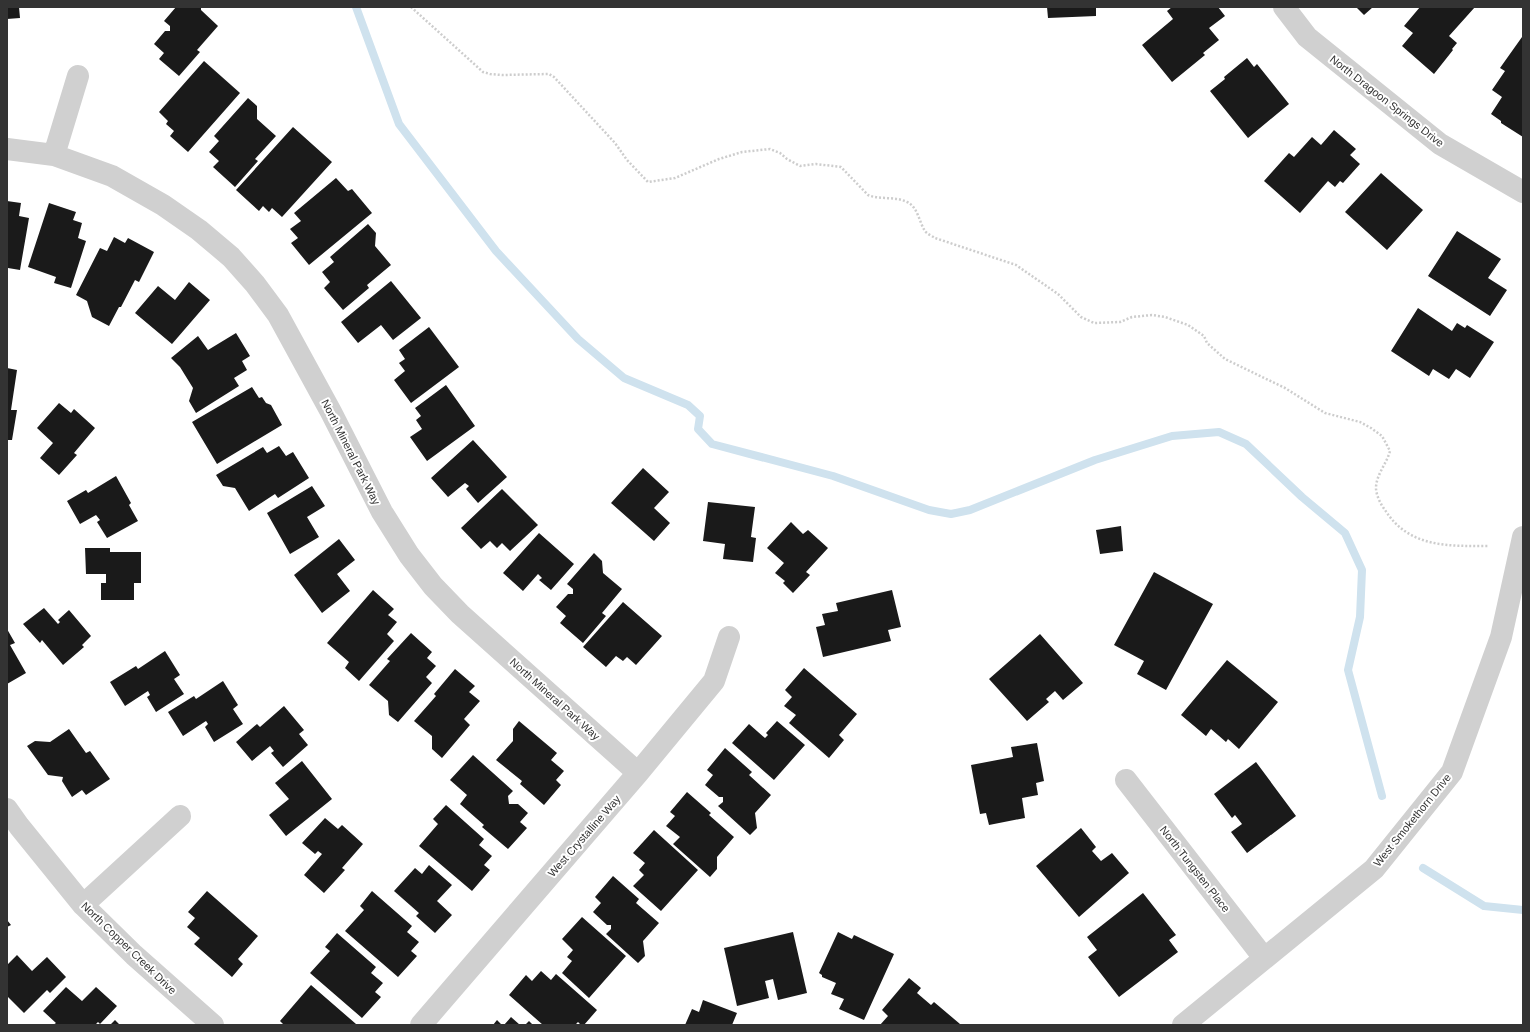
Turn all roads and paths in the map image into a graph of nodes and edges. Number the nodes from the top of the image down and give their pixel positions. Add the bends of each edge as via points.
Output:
1 (411, 7) edge
2 (1284, 7) edge
3 (78, 76) dead end
4 (7, 149) edge
5 (54, 155) junction
6 (1523, 192) edge
7 (1523, 537) edge
8 (1488, 546) dead end
9 (729, 637) dead end
10 (638, 773) junction
11 (1126, 780) dead end
12 (7, 809) edge
13 (180, 816) dead end
14 (83, 905) junction
15 (1264, 958) junction
16 (213, 1025) edge
17 (421, 1025) edge
18 (1183, 1025) edge

1 - 8 path via 482,72 502,75 549,74 554,77 648,182 675,178 742,152 770,149 800,166 816,164 841,167 868,195 909,203 914,207 925,231 935,238 1016,265 1058,294 1080,317 1094,323 1106,323 1152,315 1188,325 1204,336 1225,359 1285,388 1325,413 1360,422 1382,436 1390,451 1375,489 1381,505 1398,528 1427,542
2 - 6 street, North Dragoon Springs Drive via 1307,37 1440,144
3 - 5 street
4 - 5 street, North Mineral Park Way
5 - 10 street, North Mineral Park Way via 112,176 163,205 199,230 231,257 278,315 382,512 409,555 433,586 466,619
7 - 15 street, West Smokethorn Drive via 1501,637 1452,772 1374,869
9 - 10 street, West Crystalline Way via 714,681
10 - 17 street, West Crystalline Way
11 - 15 street, North Tungsten Place
12 - 14 street, North Copper Creek Drive
13 - 14 street
14 - 16 street, North Copper Creek Drive via 134,955
15 - 18 street, West Smokethorn Drive

